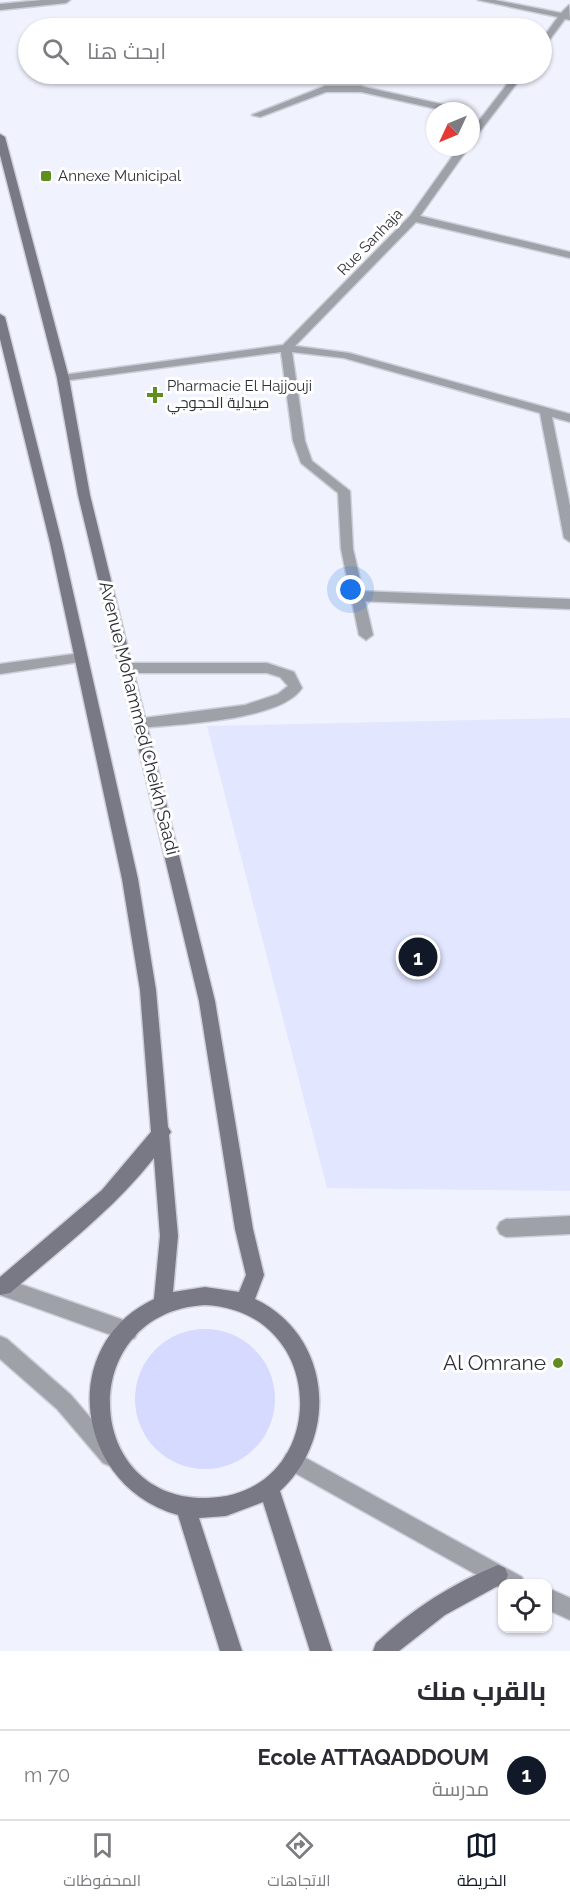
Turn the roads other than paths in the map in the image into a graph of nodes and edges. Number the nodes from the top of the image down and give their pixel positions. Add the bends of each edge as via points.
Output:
1 (66, 0) edge
2 (482, 0) edge
3 (0, 7) edge
4 (570, 7) edge
5 (567, 16) edge
6 (552, 33) edge
7 (511, 84) edge
8 (426, 104) edge
9 (257, 115) dead end
10 (480, 116) edge
11 (485, 117) junction
12 (480, 124) edge
13 (0, 137) edge
14 (458, 156) edge
15 (414, 218) junction
16 (570, 255) edge
17 (0, 317) edge
18 (286, 348) junction
19 (63, 378) junction
20 (545, 411) junction
21 (570, 418) edge
22 (570, 538) edge
23 (358, 596) junction
24 (570, 604) edge
25 (366, 634) dead end
26 (81, 658) junction
27 (128, 668) junction
28 (0, 669) edge
29 (141, 723) junction
30 (162, 1132) junction
31 (570, 1225) edge
32 (506, 1228) dead end
33 (2, 1287) edge
34 (245, 1300) junction
35 (163, 1304) junction
36 (128, 1331) junction
37 (0, 1346) edge
38 (293, 1461) junction
39 (117, 1464) junction
40 (269, 1488) junction
41 (187, 1511) junction
42 (506, 1579) edge
43 (498, 1582) edge
44 (552, 1601) edge
45 (570, 1610) edge
46 (231, 1651) edge
47 (321, 1651) edge
48 (384, 1651) edge

1 - 3 street
2 - 5 street
4 - 5 street
5 - 6 street
7 - 11 street
8 - 9 street via 360,89 325,89
10 - 11 street
11 - 12 street
13 - 19 main road, Avenue Mohammed Cheikh Saadi
14 - 15 street, Rue Sanhaja
15 - 16 street
15 - 18 street, Rue Sanhaja
17 - 26 main road
18 - 19 street
18 - 20 street via 345,355
18 - 23 street via 299,441 307,463 344,491 347,549
19 - 27 main road, Avenue Mohammed Cheikh Saadi via 84,495
20 - 21 street
20 - 22 street
23 - 24 street
23 - 25 street
26 - 28 street
26 - 30 main road via 132,891 148,990
27 - 29 main road, Avenue Mohammed Cheikh Saadi
27 - 29 street via 267,668 289,675 294,683 295,688 285,696 240,712
29 - 34 main road, Avenue Mohammed Cheikh Saadi via 207,1001 255,1275
30 - 33 main road via 121,1183
30 - 35 main road via 169,1236
31 - 32 street
33 - 36 street
34 - 35 main road via 205,1294
34 - 38 main road via 283,1326 307,1366 311,1414
35 - 36 main road via 141,1313
36 - 39 main road via 105,1372 101,1420
37 - 39 street via 64,1402
38 - 40 main road
38 - 42 street
39 - 41 main road via 147,1495
40 - 41 main road via 230,1508
40 - 47 main road
41 - 46 main road
43 - 48 main road via 451,1597 403,1630
44 - 45 street

